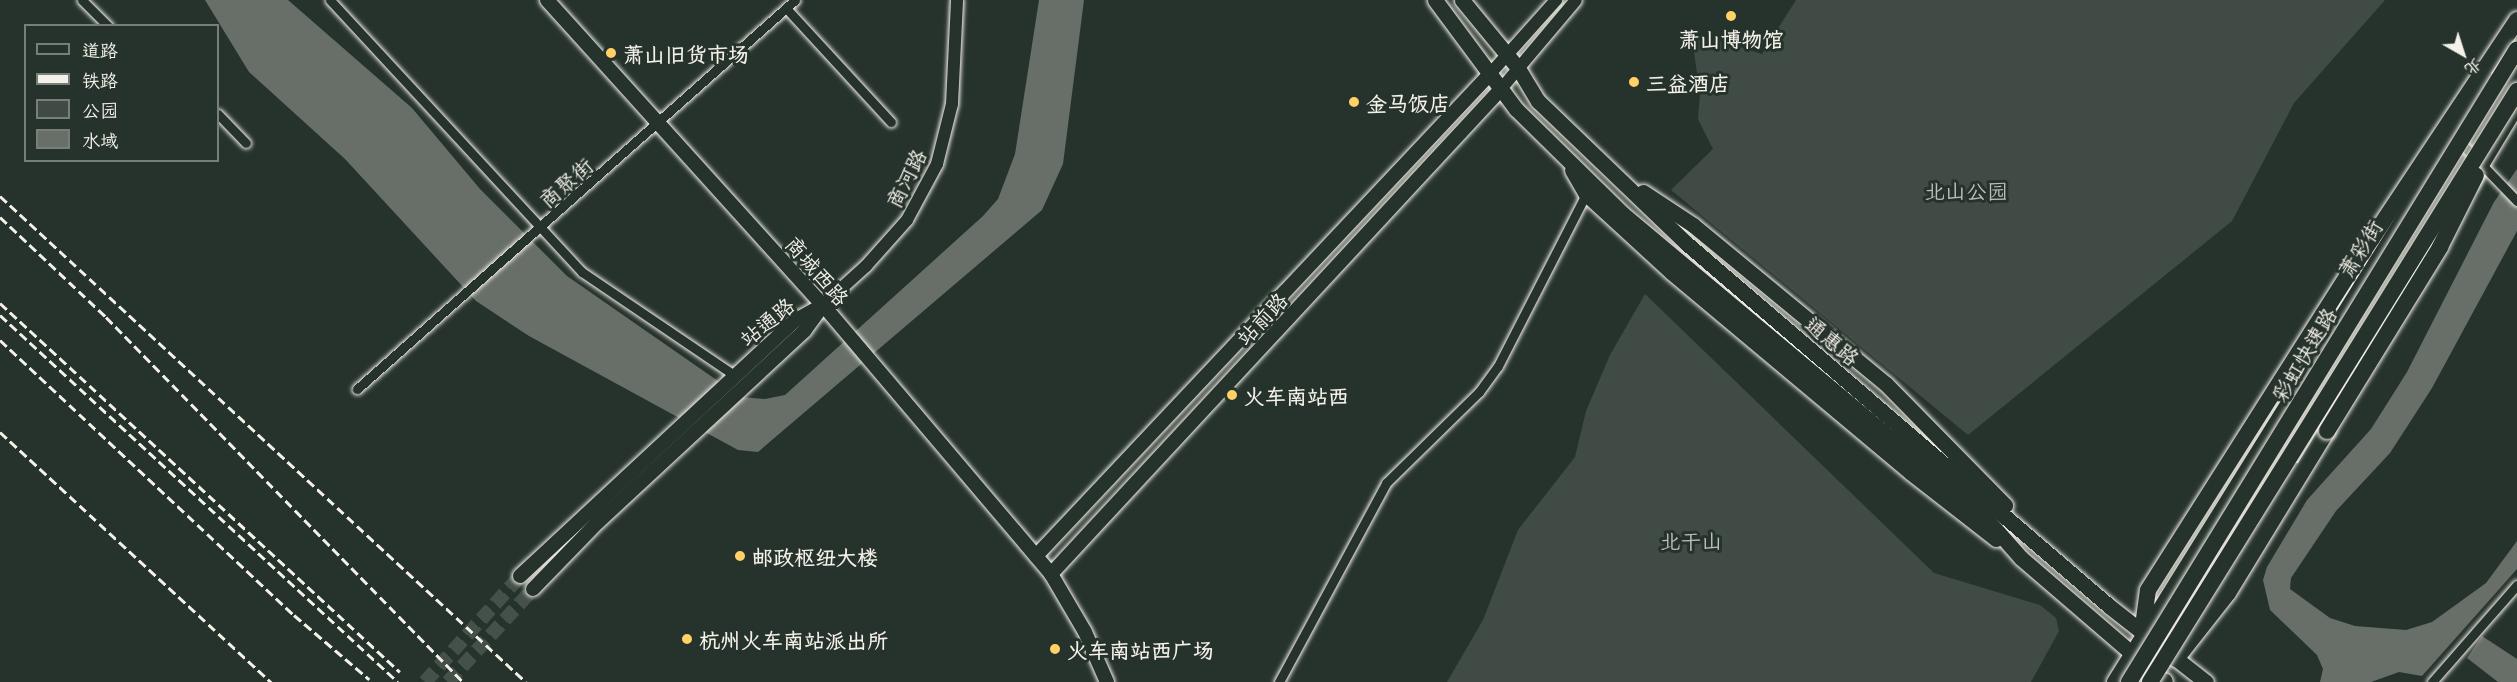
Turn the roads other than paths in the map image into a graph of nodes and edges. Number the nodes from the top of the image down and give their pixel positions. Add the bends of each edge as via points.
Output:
1 (82, 0) edge
2 (330, 0) edge
3 (547, 0) edge
4 (795, 0) edge
5 (957, 0) edge
6 (1435, 0) edge
7 (1462, 0) edge
8 (1556, 0) edge
9 (1576, 0) edge
10 (786, 8) junction
11 (2517, 20) edge
12 (106, 24) edge
13 (2517, 39) edge
14 (2517, 49) edge
15 (1506, 54) junction
16 (1518, 68) junction
17 (1489, 75) junction
18 (1501, 90) junction
19 (2517, 91) edge
20 (2517, 107) edge
21 (219, 115) edge
22 (658, 123) junction
23 (891, 123) dead end
24 (2453, 135) junction
25 (1577, 141) junction
26 (246, 143) dead end
27 (1562, 152) junction
28 (2483, 164) junction
29 (1586, 194) junction
30 (2517, 201) edge
31 (543, 225) junction
32 (823, 305) junction
33 (734, 375) junction
34 (357, 389) dead end
35 (2033, 537) junction
36 (1036, 556) junction
37 (2022, 558) junction
38 (1051, 574) junction
39 (520, 576) tunnel mouth
40 (2517, 585) edge
41 (533, 589) tunnel mouth
42 (2142, 633) junction
43 (2132, 653) junction
44 (2176, 658) junction
45 (1107, 682) edge
46 (1279, 682) edge
47 (2115, 682) edge
48 (2129, 682) edge
49 (2162, 682) edge
50 (2206, 682) edge
51 (2432, 682) edge

1 - 12 street
2 - 31 street
3 - 22 main road, 商城西路
4 - 10 street, 商聚街
5 - 32 street, 商河路 via 952,104 937,164 908,220
6 - 17 main road, 通惠路
7 - 15 main road, 通惠路
8 - 15 street
9 - 16 street
10 - 22 street, 商聚街
10 - 23 street
11 - 42 highway via 2276,386 2148,590
13 - 24 main road, 萧彩街
14 - 48 highway, 彩虹快速路, bridge
15 - 16 main road, 通惠路
15 - 17 street
16 - 18 street
16 - 25 main road, 通惠路 via 1538,101
17 - 18 main road, 通惠路
17 - 36 main road
18 - 27 main road, 通惠路
18 - 38 main road, 站前路
19 - 44 highway, bridge via 2440,248 2228,593
19 - 49 highway, 彩虹快速路, bridge
20 - 28 main road
21 - 26 street
22 - 31 street, 商聚街
22 - 32 main road, 商城西路
24 - 28 street
24 - 42 main road, 萧彩街
25 - 35 main road, 通惠路 via 1686,243
25 - 35 main road via 1645,194 1693,225 1886,384 1971,468
27 - 29 main road
27 - 37 main road, 通惠路 via 1623,214 1983,515
28 - 30 street
28 - 44 main road
29 - 37 main road via 1671,272 1910,472
29 - 46 street via 1498,366 1479,392 1386,483
31 - 33 street via 582,272
31 - 34 street, 商聚街
32 - 33 main road, 站通路 via 794,321
32 - 36 main road, 商城西路
32 - 41 main road, 站通路 via 805,330 694,431
33 - 39 main road, 站通路
35 - 42 main road, 通惠路
36 - 38 main road, 商城西路
37 - 43 main road, 通惠路
38 - 45 main road, 商城西路 via 1085,632
40 - 51 street
42 - 43 main road, 萧彩街
42 - 44 main road, 通惠路
43 - 47 main road, 萧彩街
43 - 49 main road, 通惠路
44 - 49 main road
44 - 50 main road, 通惠路

